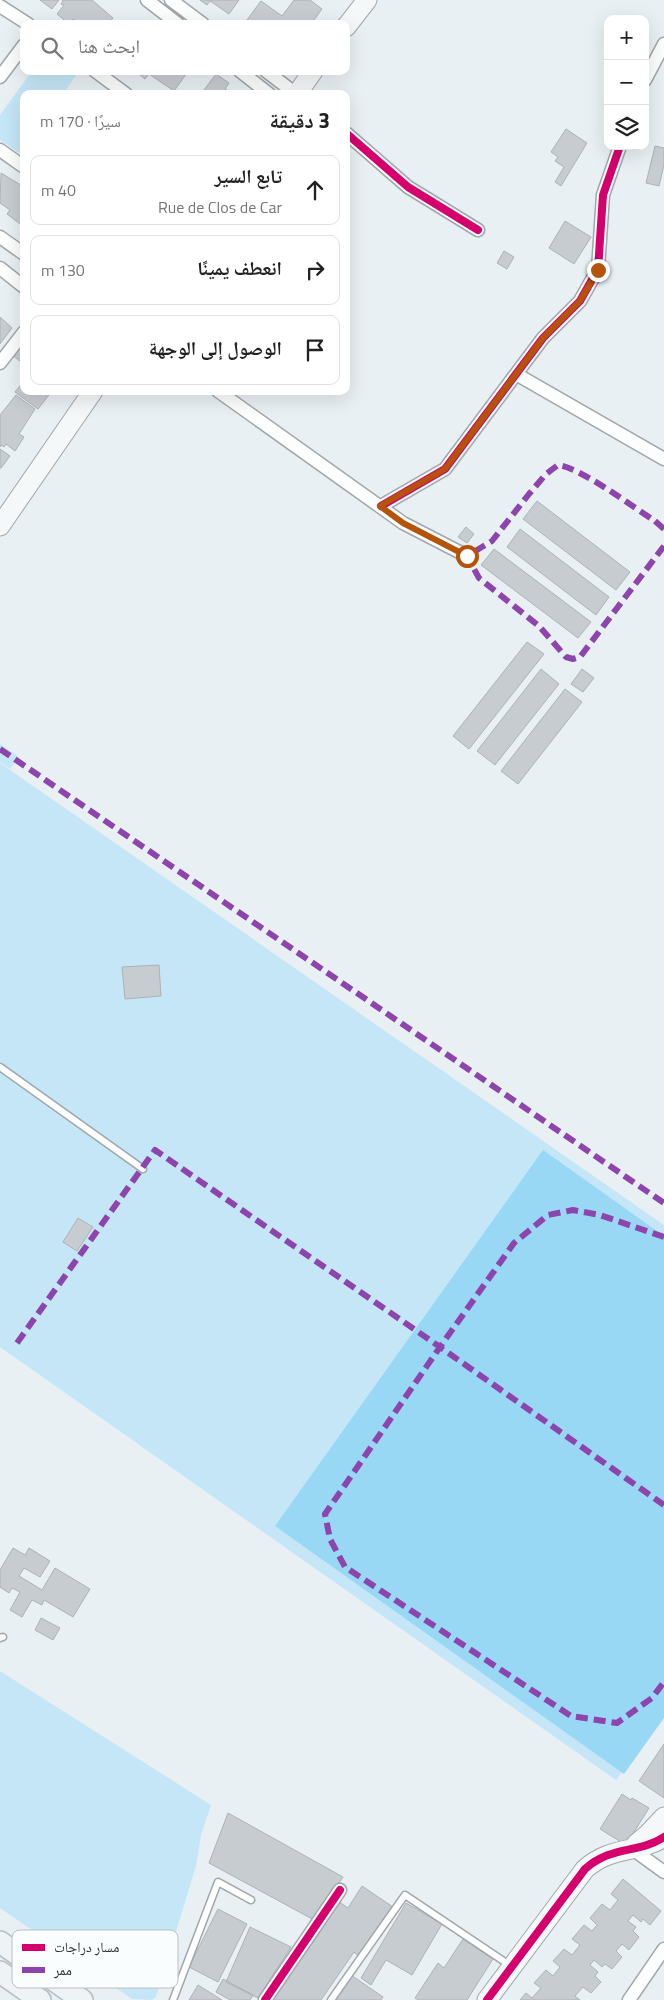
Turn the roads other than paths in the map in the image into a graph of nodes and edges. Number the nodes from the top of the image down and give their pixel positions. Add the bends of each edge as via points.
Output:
1 (147, 0) edge
2 (171, 0) edge
3 (366, 0) edge
4 (1, 3) edge
5 (23, 20) edge
6 (173, 20) edge
7 (198, 20) edge
8 (350, 22) edge
9 (664, 44) edge
10 (20, 51) edge
11 (649, 72) edge
12 (100, 75) edge
13 (245, 75) edge
14 (271, 75) edge
15 (310, 75) edge
16 (0, 77) edge
17 (121, 90) edge
18 (264, 90) edge
19 (292, 90) edge
20 (300, 90) edge
21 (350, 136) edge
22 (0, 150) edge
23 (619, 150) edge
24 (20, 164) edge
25 (478, 230) dead end
26 (0, 237) edge
27 (20, 251) edge
28 (0, 268) edge
29 (20, 283) edge
30 (20, 337) edge
31 (0, 363) edge
32 (516, 374) junction
33 (90, 395) edge
34 (224, 395) edge
35 (664, 459) edge
36 (380, 506) junction
37 (0, 526) edge
38 (467, 556) dead end
39 (0, 1067) edge
40 (143, 1169) dead end
41 (664, 1817) edge
42 (664, 1837) edge
43 (631, 1848) junction
44 (664, 1872) edge
45 (340, 1890) dead end
46 (251, 1900) dead end
47 (0, 1942) edge
48 (664, 1949) edge
49 (12, 1950) edge
50 (511, 1966) junction
51 (0, 1972) edge
52 (12, 1980) edge
53 (178, 1987) edge
54 (23, 1988) edge
55 (65, 1988) edge
56 (178, 1988) edge
57 (40, 2000) edge
58 (82, 2000) edge
59 (173, 2000) edge
60 (265, 2000) edge
61 (331, 2000) edge
62 (487, 2000) edge
63 (629, 2000) edge

1 - 6 street
2 - 7 street
3 - 8 street
4 - 5 street
9 - 11 street
10 - 16 street
12 - 17 street
13 - 18 street
14 - 19 street
15 - 20 street
21 - 25 street via 408,187
22 - 24 street
23 - 32 street via 603,195 598,270 580,301 543,338
26 - 27 street
28 - 29 street
30 - 31 street
32 - 35 street
32 - 36 street via 445,469
33 - 37 street
34 - 36 street
36 - 38 street via 403,523
39 - 40 lane
41 - 43 street
42 - 43 street via 646,1846
43 - 44 street
43 - 50 street via 601,1858 585,1869
45 - 60 street
46 - 53 lane via 218,1882
47 - 49 main road
48 - 63 street
50 - 61 lane via 405,1895
50 - 62 street
51 - 52 main road
54 - 57 main road
55 - 58 main road
56 - 59 lane

